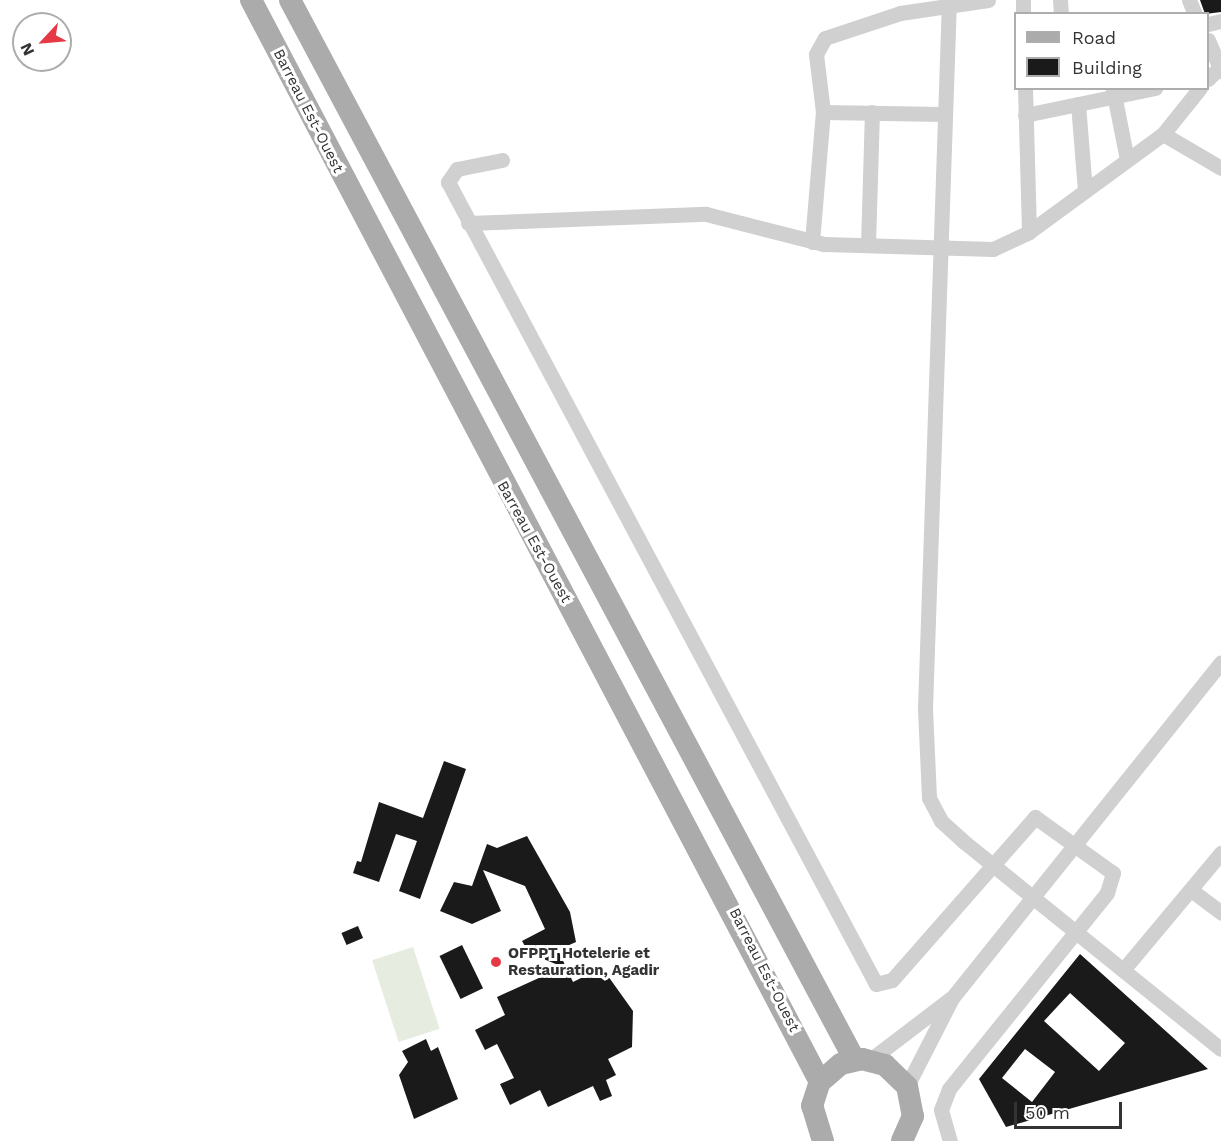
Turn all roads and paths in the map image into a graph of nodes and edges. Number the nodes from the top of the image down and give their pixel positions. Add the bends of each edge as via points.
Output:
1 (251, 0) edge
2 (290, 0) edge
3 (988, 0) edge
4 (967, 2) edge
5 (949, 3) edge
6 (1209, 49) edge
7 (1212, 75) edge
8 (1025, 90) edge
9 (1139, 90) edge
10 (1200, 90) edge
11 (1114, 93) edge
12 (1078, 104) junction
13 (823, 112) junction
14 (872, 112) junction
15 (943, 114) junction
16 (1025, 115) junction
17 (1163, 134) junction
18 (502, 160) dead end
19 (1127, 160) junction
20 (1221, 168) edge
21 (1084, 191) junction
22 (468, 223) junction
23 (1029, 232) junction
24 (812, 242) junction
25 (937, 244) junction
26 (868, 245) junction
27 (1221, 662) edge
28 (1078, 844) junction
29 (1221, 853) edge
30 (993, 866) junction
31 (1191, 890) junction
32 (1034, 898) junction
33 (1221, 913) edge
34 (1077, 931) junction
35 (1123, 970) junction
36 (952, 998) junction
37 (1221, 1049) edge
38 (862, 1059) junction
39 (820, 1082) junction
40 (907, 1086) junction
41 (823, 1141) edge
42 (902, 1141) edge
43 (950, 1141) edge

1 - 39 main road, Barreau Est-Ouest
2 - 38 main road
3 - 4 street
4 - 5 street
5 - 13 street via 900,13 825,38 816,54
5 - 15 street
6 - 7 street
8 - 16 street
9 - 11 street
10 - 17 street
11 - 12 street
11 - 19 street
12 - 16 street
12 - 21 street
13 - 14 street
13 - 24 street
14 - 15 street
14 - 26 street
15 - 25 street
16 - 23 street
17 - 19 street
17 - 20 street
18 - 22 street via 449,175
19 - 21 street
21 - 23 street
22 - 24 street via 706,214
22 - 30 street via 876,984 892,980
23 - 25 street via 993,249
24 - 26 street
25 - 26 street
25 - 30 street via 926,783 941,821
27 - 28 street
28 - 30 street via 1035,817
28 - 32 street
28 - 34 street via 1114,878
29 - 31 street
30 - 32 street
31 - 33 street
31 - 35 street
32 - 34 street
32 - 36 street
34 - 35 street
34 - 43 street via 948,1089 941,1110
35 - 37 street
36 - 38 street
36 - 40 street
38 - 39 main road
38 - 40 main road via 892,1069
39 - 41 main road via 812,1106
40 - 42 main road via 913,1116

